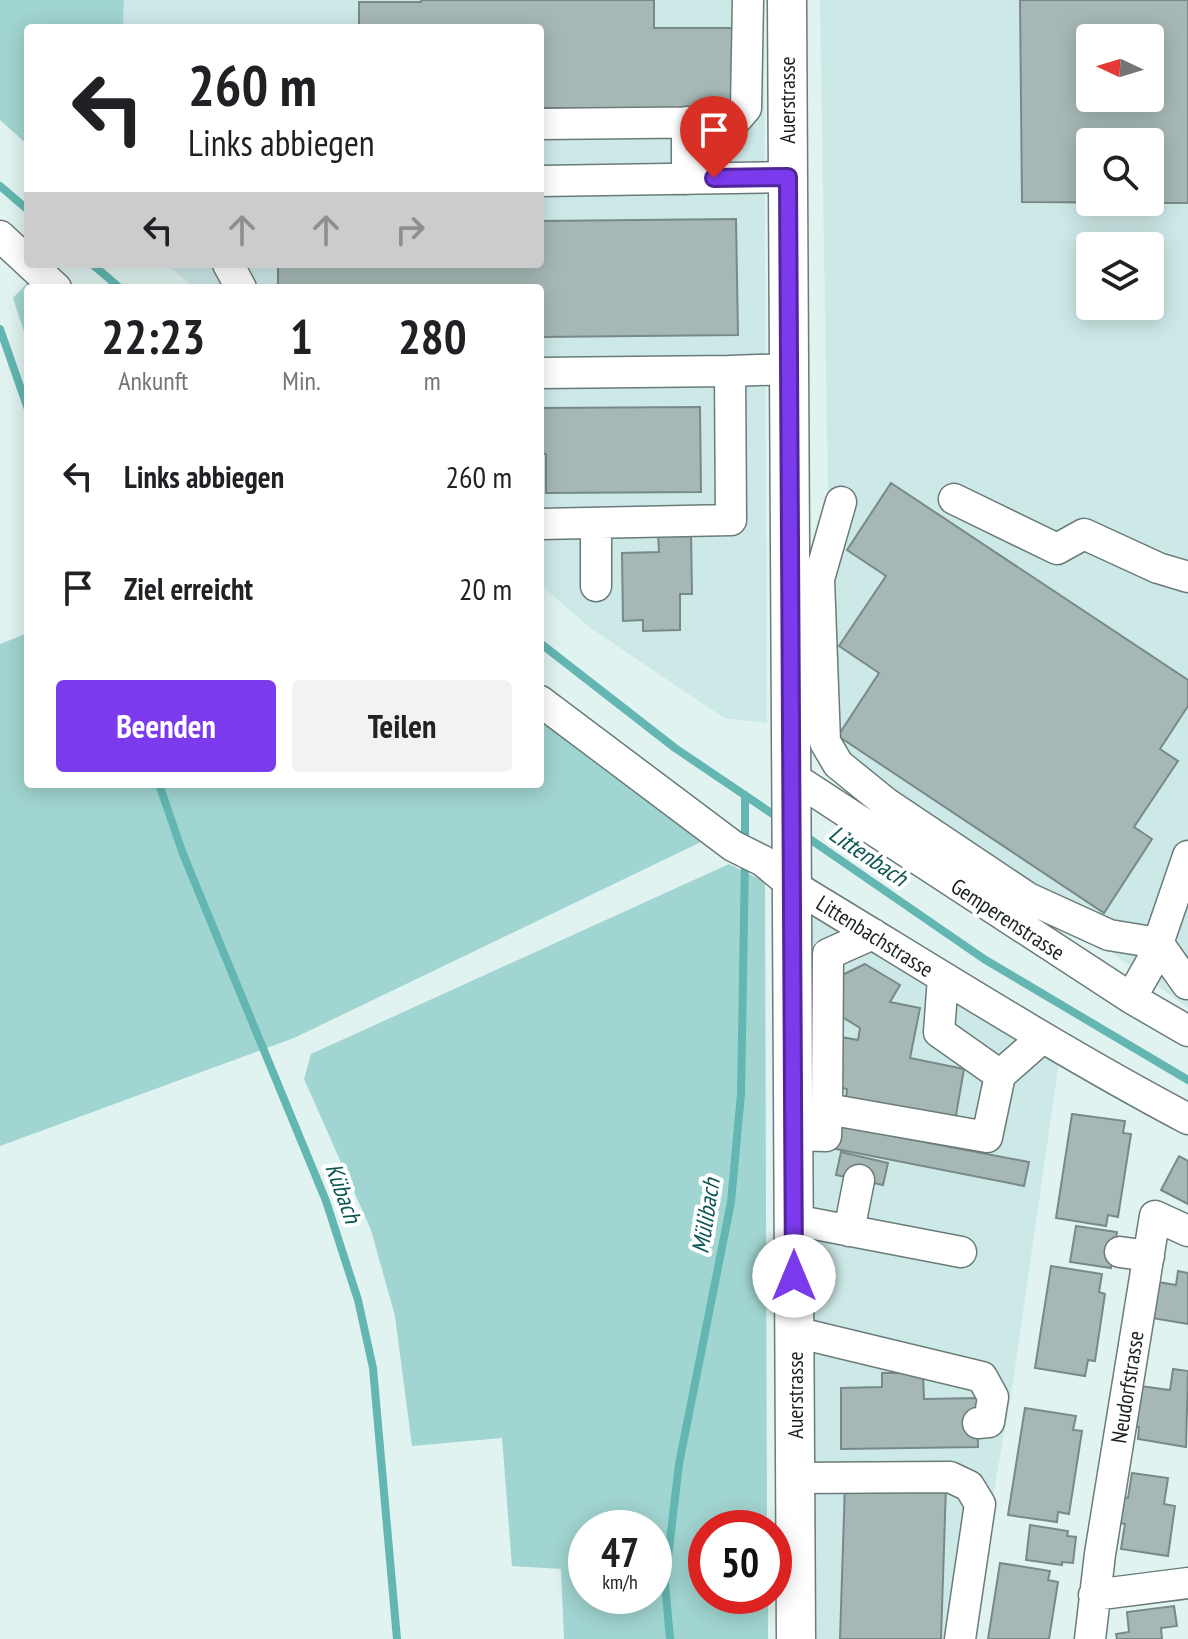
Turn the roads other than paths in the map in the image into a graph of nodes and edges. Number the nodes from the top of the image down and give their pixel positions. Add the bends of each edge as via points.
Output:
1 (748, 0) edge
2 (787, 0) edge
3 (687, 122) junction
4 (544, 124) edge
5 (788, 177) junction
6 (687, 179) junction
7 (544, 181) edge
8 (0, 236) edge
9 (24, 258) edge
10 (34, 268) edge
11 (52, 284) edge
12 (789, 369) junction
13 (730, 371) junction
14 (544, 373) edge
15 (954, 499) dead end
16 (841, 502) dead end
17 (596, 523) junction
18 (544, 524) edge
19 (1188, 577) edge
20 (596, 586) dead end
21 (805, 608) junction
22 (544, 704) edge
23 (791, 790) junction
24 (1188, 856) edge
25 (782, 866) junction
26 (873, 934) junction
27 (1158, 943) junction
28 (943, 978) junction
29 (1187, 984) edge
30 (1131, 998) junction
31 (1188, 1031) edge
32 (1042, 1038) junction
33 (1000, 1075) junction
34 (827, 1109) junction
35 (1188, 1119) edge
36 (793, 1135) junction
37 (859, 1180) dead end
38 (794, 1220) junction
39 (849, 1231) junction
40 (1188, 1231) edge
41 (961, 1252) dead end
42 (795, 1332) junction
43 (978, 1423) dead end
44 (795, 1478) junction
45 (1188, 1583) edge
46 (1094, 1595) junction
47 (796, 1639) edge
48 (960, 1639) edge
49 (1090, 1639) edge

1 - 3 street via 746,108 734,122
2 - 5 main road, Auerstrasse
3 - 4 street
3 - 6 street
5 - 6 street
5 - 12 main road, Auerstrasse
6 - 7 street
8 - 9 street
10 - 11 street
12 - 13 street
12 - 21 main road, Auerstrasse
13 - 14 street
13 - 17 street via 731,520
15 - 19 street via 1057,549 1084,534
16 - 21 street
17 - 18 street
17 - 20 street
21 - 23 main road, Auerstrasse
21 - 27 street via 825,742 838,764 886,803 1028,898 1109,935
22 - 25 street, Littenbachstrasse via 733,846
23 - 25 main road, Auerstrasse
23 - 30 street, Gemperenstrasse
24 - 27 street
25 - 26 street, Littenbachstrasse
25 - 36 main road, Auerstrasse
26 - 28 street, Littenbachstrasse
26 - 34 street via 828,954
27 - 29 street
27 - 30 street
28 - 32 street, Littenbachstrasse
28 - 33 street via 939,1032
30 - 31 street, Gemperenstrasse
32 - 33 street
32 - 35 street, Littenbachstrasse
33 - 34 street via 987,1137
34 - 36 street via 826,1136
36 - 38 main road, Auerstrasse
37 - 39 street
38 - 39 street
38 - 42 main road, Auerstrasse
39 - 41 street
40 - 46 street, Neudorfstrasse via 1155,1216 1134,1254 1087,1552
42 - 43 street via 982,1377 993,1397 989,1422
42 - 44 main road, Auerstrasse
44 - 47 main road, Auerstrasse
44 - 48 street via 950,1477 969,1486 980,1504
45 - 46 street
46 - 49 street, Neudorfstrasse

